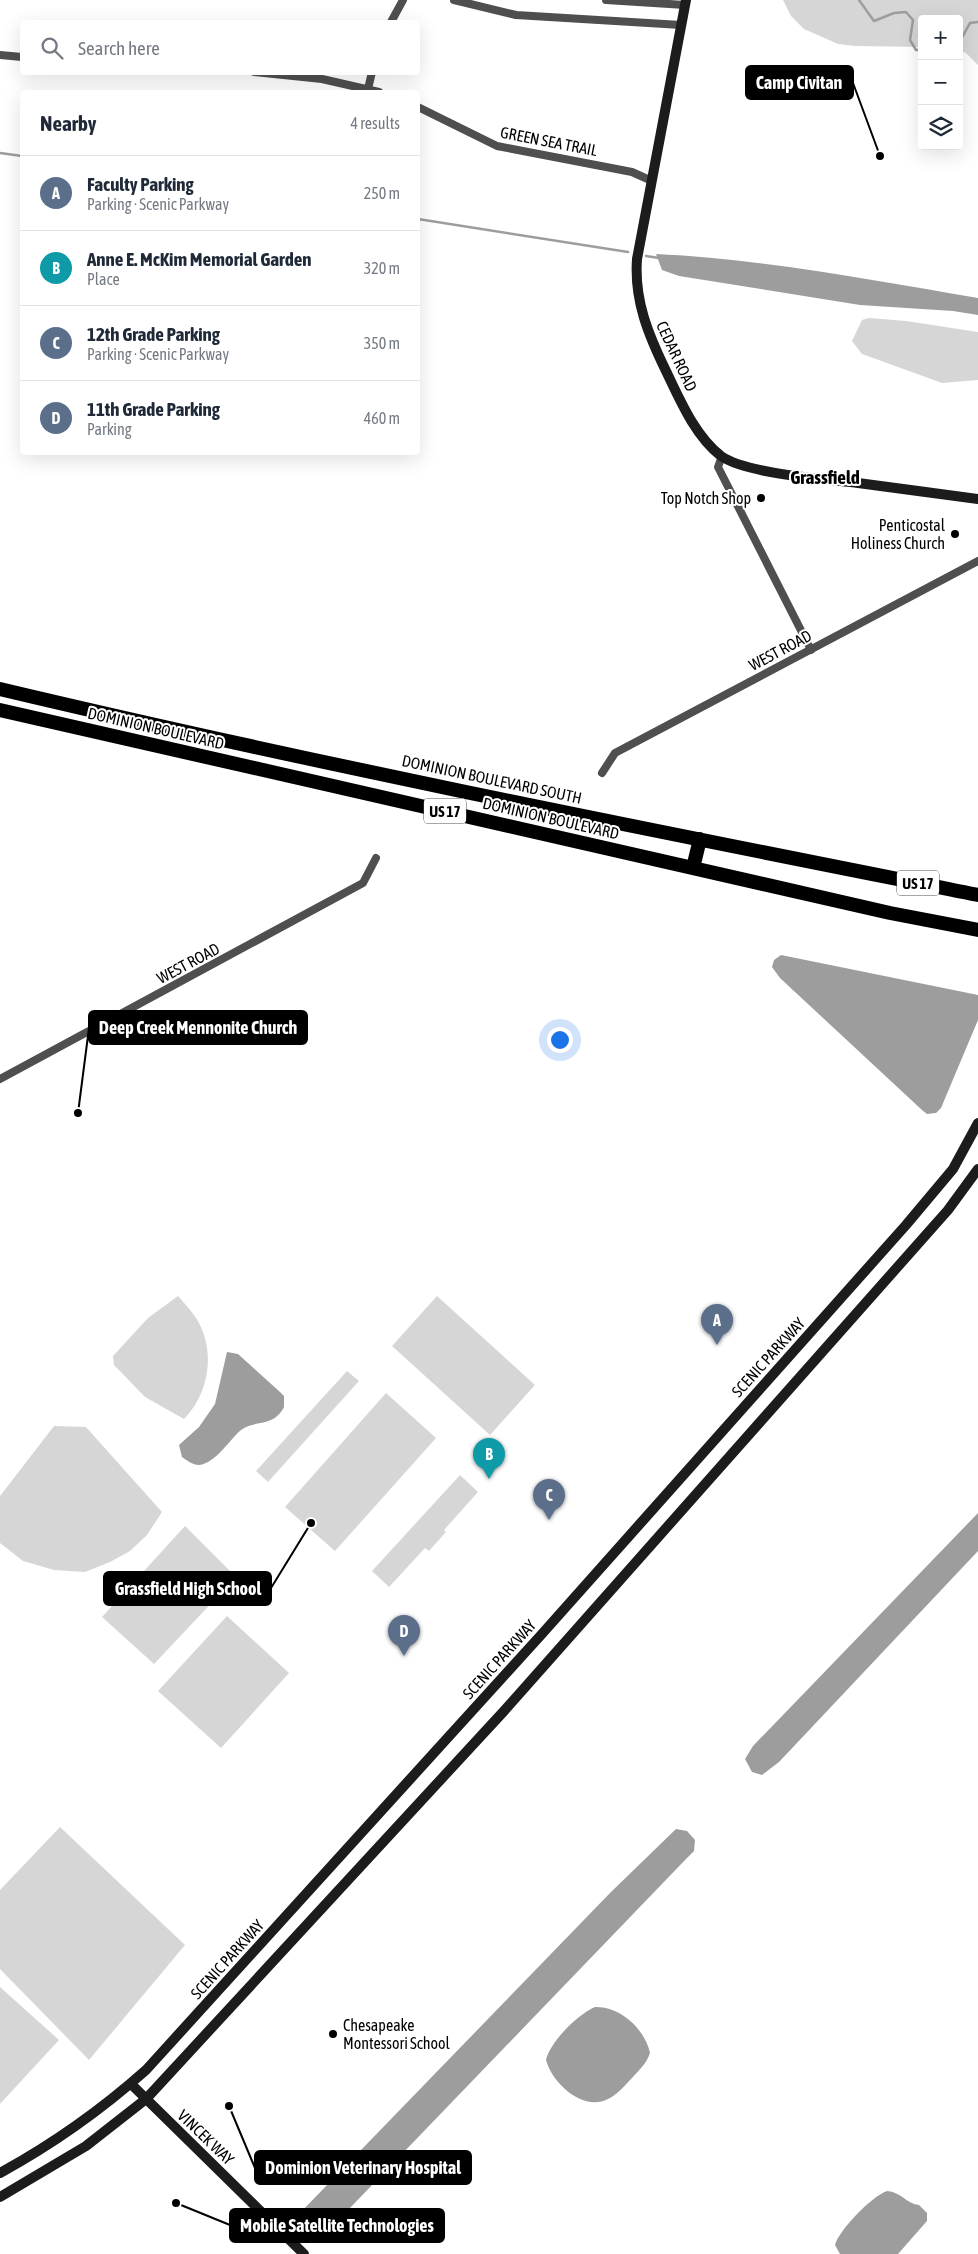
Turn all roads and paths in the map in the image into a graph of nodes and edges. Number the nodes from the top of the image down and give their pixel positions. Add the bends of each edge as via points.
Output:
1 (403, 0) edge
2 (454, 0) edge
3 (606, 0) edge
4 (685, 3) edge
5 (392, 20) edge
6 (681, 25) junction
7 (0, 55) edge
8 (20, 57) edge
9 (280, 75) edge
10 (371, 75) edge
11 (368, 89) junction
12 (372, 90) edge
13 (420, 108) edge
14 (652, 181) junction
15 (722, 456) junction
16 (978, 499) edge
17 (978, 561) edge
18 (811, 650) junction
19 (0, 689) edge
20 (0, 710) edge
21 (602, 773) dead end
22 (700, 839) junction
23 (376, 858) dead end
24 (693, 868) junction
25 (978, 895) edge
26 (921, 919) junction
27 (978, 930) edge
28 (978, 938) edge
29 (0, 1079) edge
30 (978, 1123) edge
31 (978, 1169) edge
32 (131, 2084) junction
33 (146, 2099) junction
34 (0, 2173) edge
35 (0, 2197) edge
36 (304, 2254) edge

1 - 5 street
2 - 6 street via 516,15
3 - 4 street
4 - 6 street, CEDAR ROAD
6 - 14 street, CEDAR ROAD
7 - 8 street
9 - 11 street
10 - 11 street
11 - 12 street
13 - 14 street, GREEN SEA TRAIL via 497,146 632,172
14 - 15 street, CEDAR ROAD via 637,259 641,312 679,398 704,438
15 - 16 street, CEDAR ROAD via 741,465 804,477
15 - 18 street via 718,467
17 - 18 street, WEST ROAD
18 - 21 street, WEST ROAD via 615,753
19 - 22 highway, DOMINION BOULEVARD SOUTH / US 17 via 322,762
20 - 24 highway, DOMINION BOULEVARD / US 17
22 - 24 highway
22 - 25 highway, DOMINION BOULEVARD SOUTH / US 17
23 - 29 street, WEST ROAD via 363,883
24 - 26 highway, DOMINION BOULEVARD / US 17
26 - 27 highway, US 17
26 - 28 highway via 948,933
30 - 32 street, SCENIC PARKWAY via 953,1169 906,1226 221,1989
31 - 33 street via 948,1210 504,1711
32 - 33 street, VINCEK WAY
32 - 34 street, SCENIC PARKWAY via 76,2128
33 - 35 street via 86,2146
33 - 36 street, VINCEK WAY

